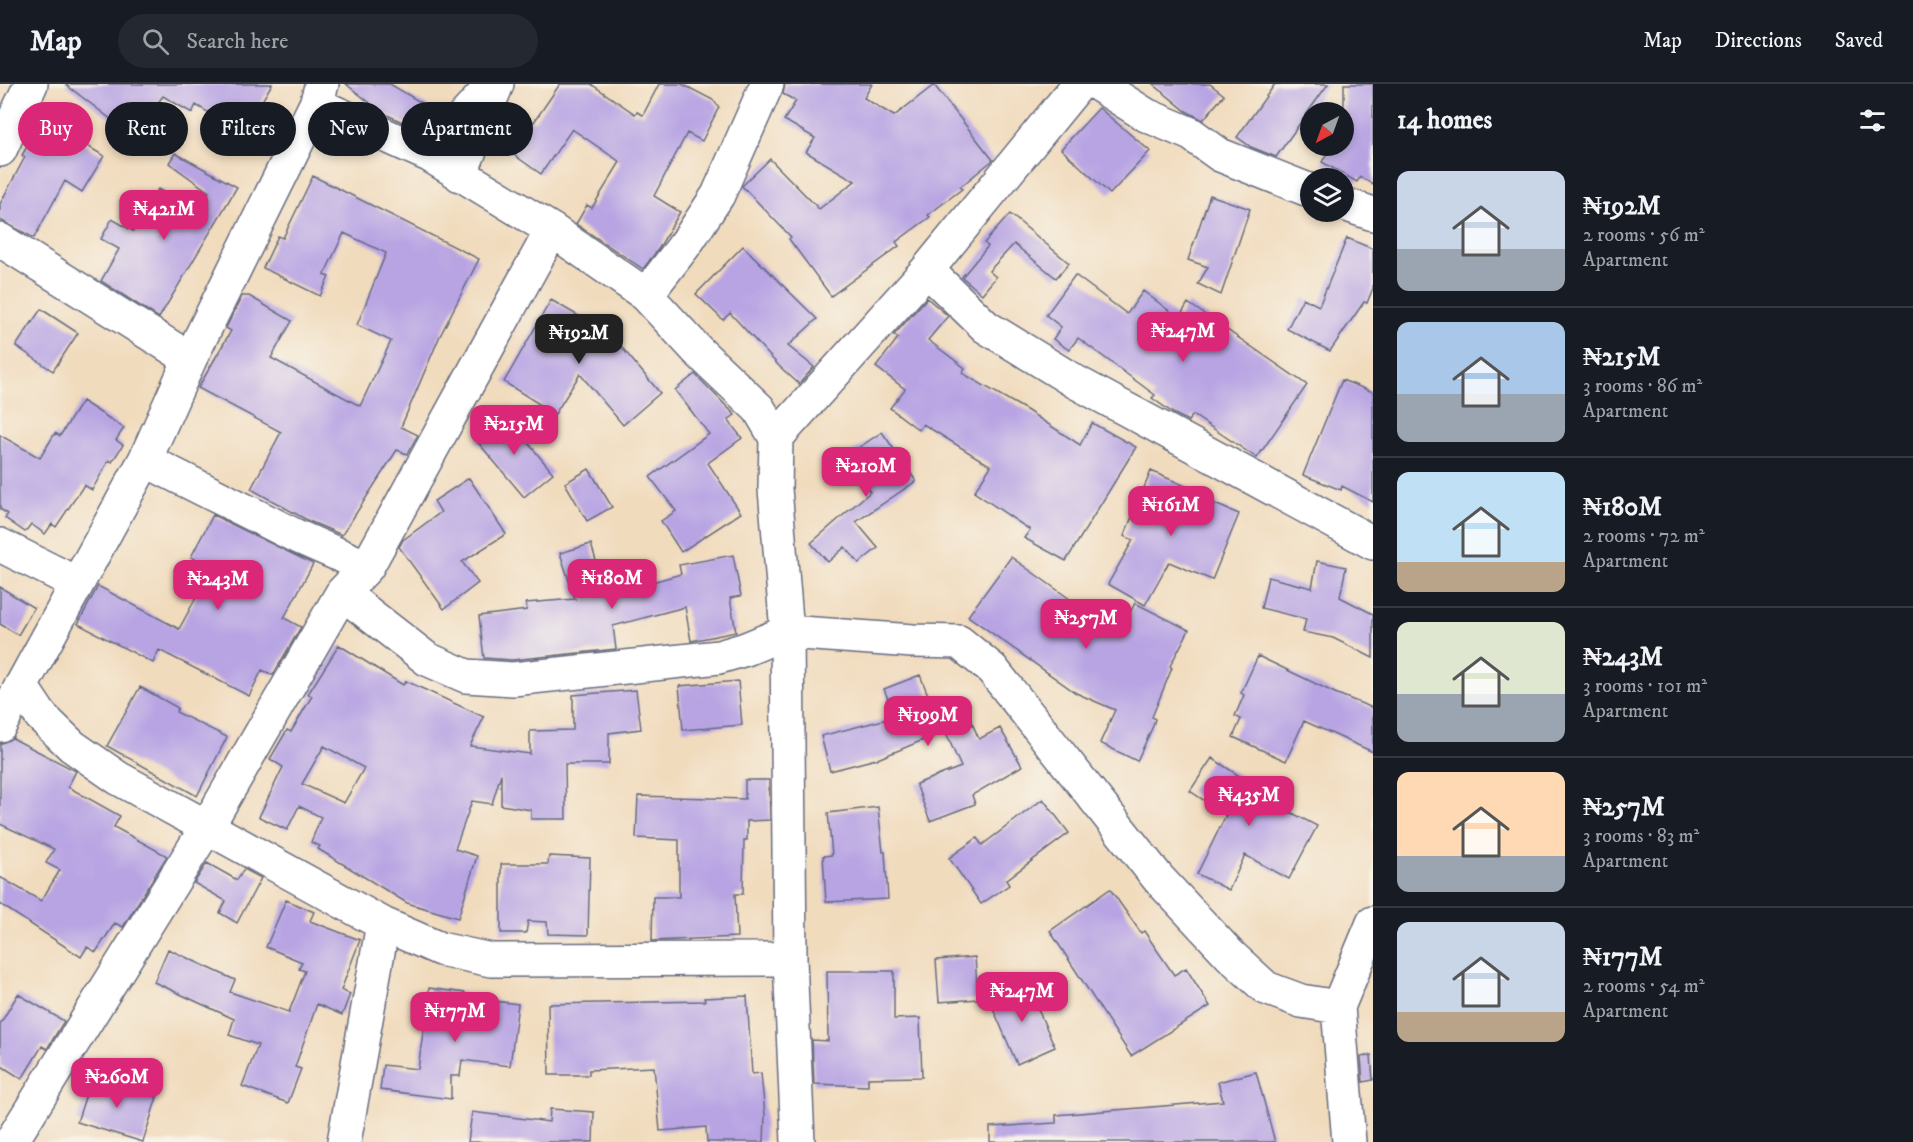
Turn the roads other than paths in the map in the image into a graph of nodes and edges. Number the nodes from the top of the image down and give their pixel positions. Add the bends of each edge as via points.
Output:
1 (31, 84) edge
2 (493, 84) edge
3 (497, 84) edge
4 (767, 84) edge
5 (1079, 84) edge
6 (1097, 84) edge
7 (319, 94) edge
8 (477, 102) edge
9 (401, 139) edge
10 (0, 150) edge
11 (431, 156) edge
12 (460, 175) junction
13 (1300, 187) edge
14 (1354, 207) edge
15 (1373, 214) edge
16 (552, 230) junction
17 (0, 240) edge
18 (927, 270) junction
19 (646, 295) junction
20 (190, 358) junction
21 (776, 438) junction
22 (145, 460) junction
23 (1373, 543) edge
24 (0, 545) edge
25 (367, 567) junction
26 (76, 583) junction
27 (342, 593) junction
28 (787, 632) junction
29 (21, 686) junction
30 (0, 725) edge
31 (207, 827) junction
32 (1373, 923) edge
33 (383, 924) junction
34 (790, 959) junction
35 (1338, 1007) junction
36 (11, 1142) edge
37 (344, 1142) edge
38 (798, 1142) edge
39 (1350, 1142) edge

1 - 10 street
2 - 8 street
3 - 12 street
4 - 19 street via 718,195
5 - 18 street
6 - 13 street via 1146,115 1191,134 1220,155
7 - 9 street
7 - 20 street
11 - 12 street
12 - 16 street
14 - 15 street
16 - 19 street
16 - 25 street
17 - 20 street
18 - 21 street
18 - 23 street via 986,327 1074,381
19 - 21 street via 759,409
20 - 22 street
21 - 28 street via 775,489
22 - 25 street
22 - 26 street
24 - 26 street
25 - 27 street
26 - 29 street
27 - 28 street via 427,659 466,676 513,679 719,657
27 - 31 street
28 - 34 street
28 - 35 street via 959,642 992,669 1158,878 1230,955 1266,988 1301,1001
29 - 30 street
29 - 31 street via 41,716 72,746 118,778
31 - 33 street
31 - 36 street
32 - 35 street
33 - 34 street via 440,949 491,960
33 - 37 street
34 - 38 street
35 - 39 street

